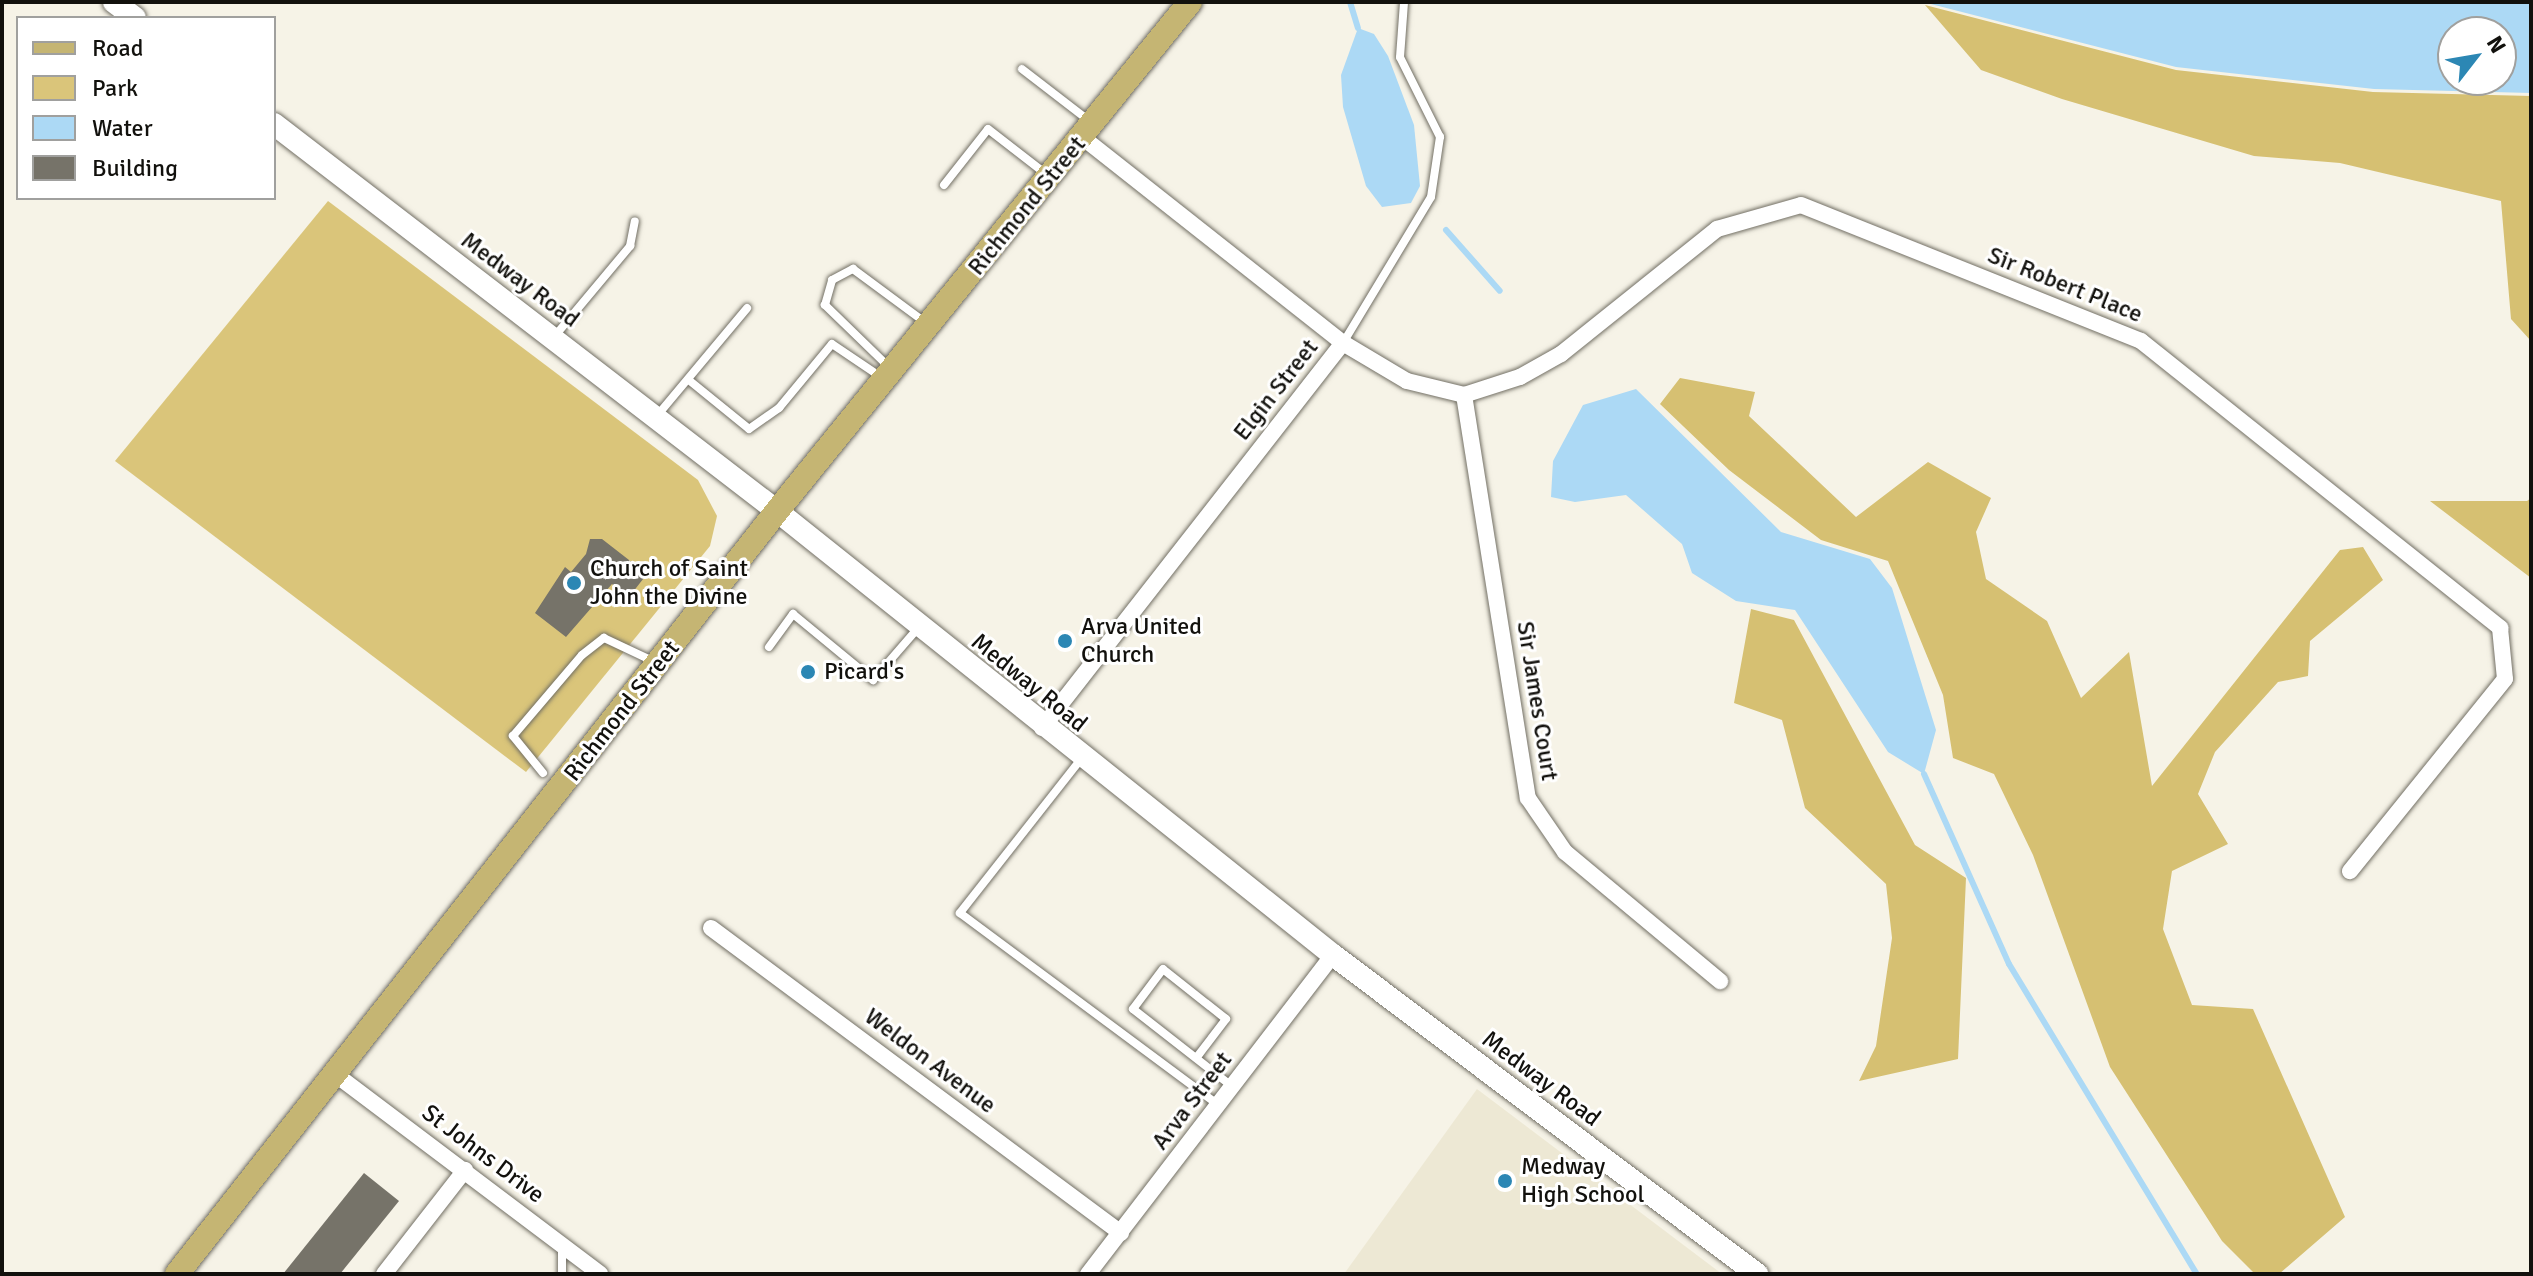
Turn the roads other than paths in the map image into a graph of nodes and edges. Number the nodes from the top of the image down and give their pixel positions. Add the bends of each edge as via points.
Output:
1 (114, 2) edge
2 (1190, 2) edge
3 (1404, 2) edge
4 (132, 16) edge
5 (1022, 69) dead end
6 (276, 126) edge
7 (1087, 130) junction
8 (1050, 177) junction
9 (944, 185) dead end
10 (635, 221) dead end
11 (747, 308) dead end
12 (930, 326) junction
13 (554, 337) junction
14 (1343, 343) junction
15 (890, 376) junction
16 (690, 381) junction
17 (1464, 395) junction
18 (655, 417) junction
19 (777, 511) junction
20 (919, 627) junction
21 (769, 647) dead end
22 (659, 665) junction
23 (1042, 728) junction
24 (1081, 759) junction
25 (543, 773) dead end
26 (2350, 871) dead end
27 (711, 928) dead end
28 (1333, 955) junction
29 (1720, 981) dead end
30 (1197, 1057) junction
31 (335, 1074) junction
32 (1233, 1087) junction
33 (1219, 1106) junction
34 (465, 1170) junction
35 (1121, 1233) junction
36 (562, 1245) junction
37 (177, 1274) edge
38 (384, 1274) edge
39 (562, 1274) edge
40 (600, 1274) edge
41 (1088, 1274) edge
42 (1757, 1274) edge

1 - 4 main road
2 - 7 main road, Richmond Street
3 - 14 lane via 1400,57 1440,137 1431,197
5 - 7 lane
6 - 13 main road, Medway Road
7 - 8 main road, Richmond Street
7 - 14 street, Elgin Street
8 - 9 lane via 988,129
8 - 12 main road, Richmond Street
10 - 13 lane via 630,246
11 - 16 lane
12 - 15 main road, Richmond Street
12 - 15 lane via 853,269 832,280 825,305
13 - 18 main road, Medway Road
14 - 17 street via 1407,381
14 - 23 street, Elgin Street
15 - 16 lane via 832,344 779,408 749,429
15 - 19 main road, Richmond Street
16 - 18 lane
17 - 26 street, Sir Robert Place via 1520,377 1561,354 1717,229 1801,205 2141,341 2500,628 2505,679
17 - 29 street, Sir James Court via 1528,798 1565,852
18 - 19 main road, Medway Road
19 - 20 main road, Medway Road
19 - 22 main road, Richmond Street
20 - 21 lane via 873,680 793,614
20 - 23 main road, Medway Road
22 - 25 lane via 604,638 582,655 513,736
22 - 31 main road, Richmond Street
23 - 24 main road, Medway Road
24 - 28 main road, Medway Road
24 - 33 lane via 960,913
27 - 35 street, Weldon Avenue
28 - 32 street, Arva Street
28 - 42 main road, Medway Road
30 - 30 lane via 1133,1009 1163,969 1226,1019
30 - 32 lane
31 - 34 street, St Johns Drive
31 - 37 main road, Richmond Street
32 - 33 street, Arva Street
33 - 35 street, Arva Street
34 - 36 street, St Johns Drive
34 - 38 street
35 - 41 street, Arva Street
36 - 39 lane
36 - 40 street, St Johns Drive

